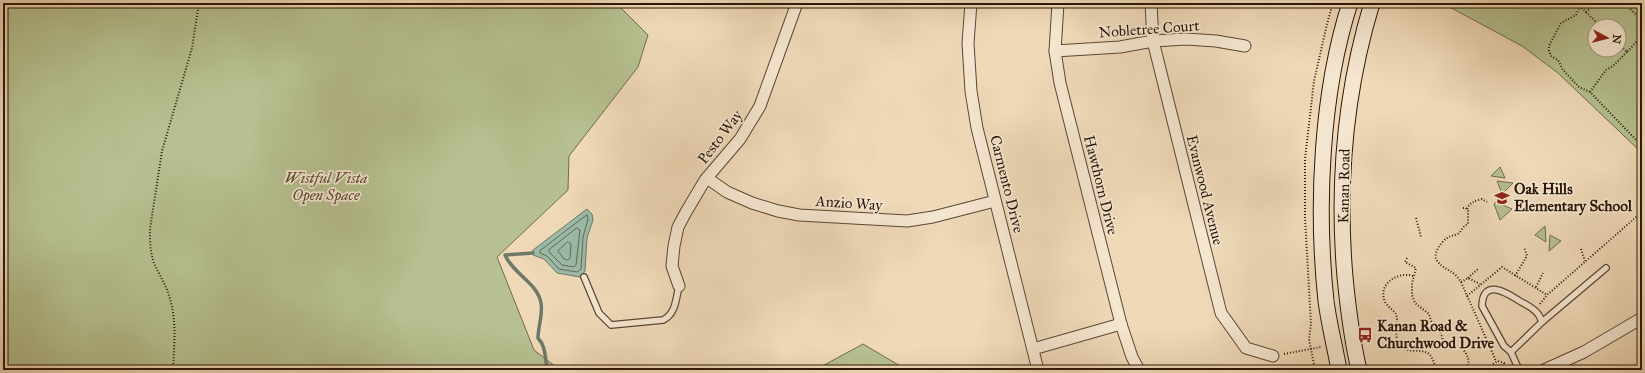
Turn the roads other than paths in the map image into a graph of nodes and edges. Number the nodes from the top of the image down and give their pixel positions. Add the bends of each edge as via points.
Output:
1 (797, 3) edge
2 (971, 3) edge
3 (1058, 3) edge
4 (1151, 3) edge
5 (1350, 3) edge
6 (1372, 3) edge
7 (1154, 41) junction
8 (1245, 46) dead end
9 (1055, 51) junction
10 (707, 178) junction
11 (995, 201) junction
12 (1606, 268) dead end
13 (584, 277) dead end
14 (679, 286) joint
15 (1642, 318) edge
16 (1542, 322) junction
17 (1121, 324) junction
18 (1033, 349) junction
19 (1511, 352) junction
20 (1273, 356) road end
21 (1038, 370) edge
22 (1139, 370) edge
23 (1339, 370) edge
24 (1359, 370) edge
25 (1519, 370) edge
26 (1544, 370) edge

1 - 10 street, Pesto Way via 760,106 740,139
2 - 11 street, Carmento Drive via 968,43 971,91 977,128
3 - 9 street, Hawthorn Drive
4 - 7 street, Evanwood Avenue
5 - 23 main road, Kanan Road via 1336,58 1328,108 1321,206 1326,303
6 - 24 main road, Kanan Road via 1356,64 1343,160 1344,259 1348,308
7 - 8 street, Nobletree Court via 1186,38 1216,40
7 - 9 street, Nobletree Court via 1120,47
7 - 20 street, Evanwood Avenue via 1220,313 1246,348
9 - 17 street, Hawthorn Drive via 1060,83
10 - 11 street, Anzio Way via 727,192 752,203 799,215 907,221
10 - 14 street, Pesto Way via 678,227 672,266
11 - 18 street, Carmento Drive
12 - 16 lane
13 - 14 lane via 599,313 611,325 667,318 674,310
15 - 26 street via 1584,352
16 - 19 lane
16 - 19 lane via 1533,309 1500,289 1492,289 1486,293 1482,306 1504,346
17 - 18 street
17 - 22 street, Hawthorn Drive
18 - 21 street, Carmento Drive
19 - 25 lane

